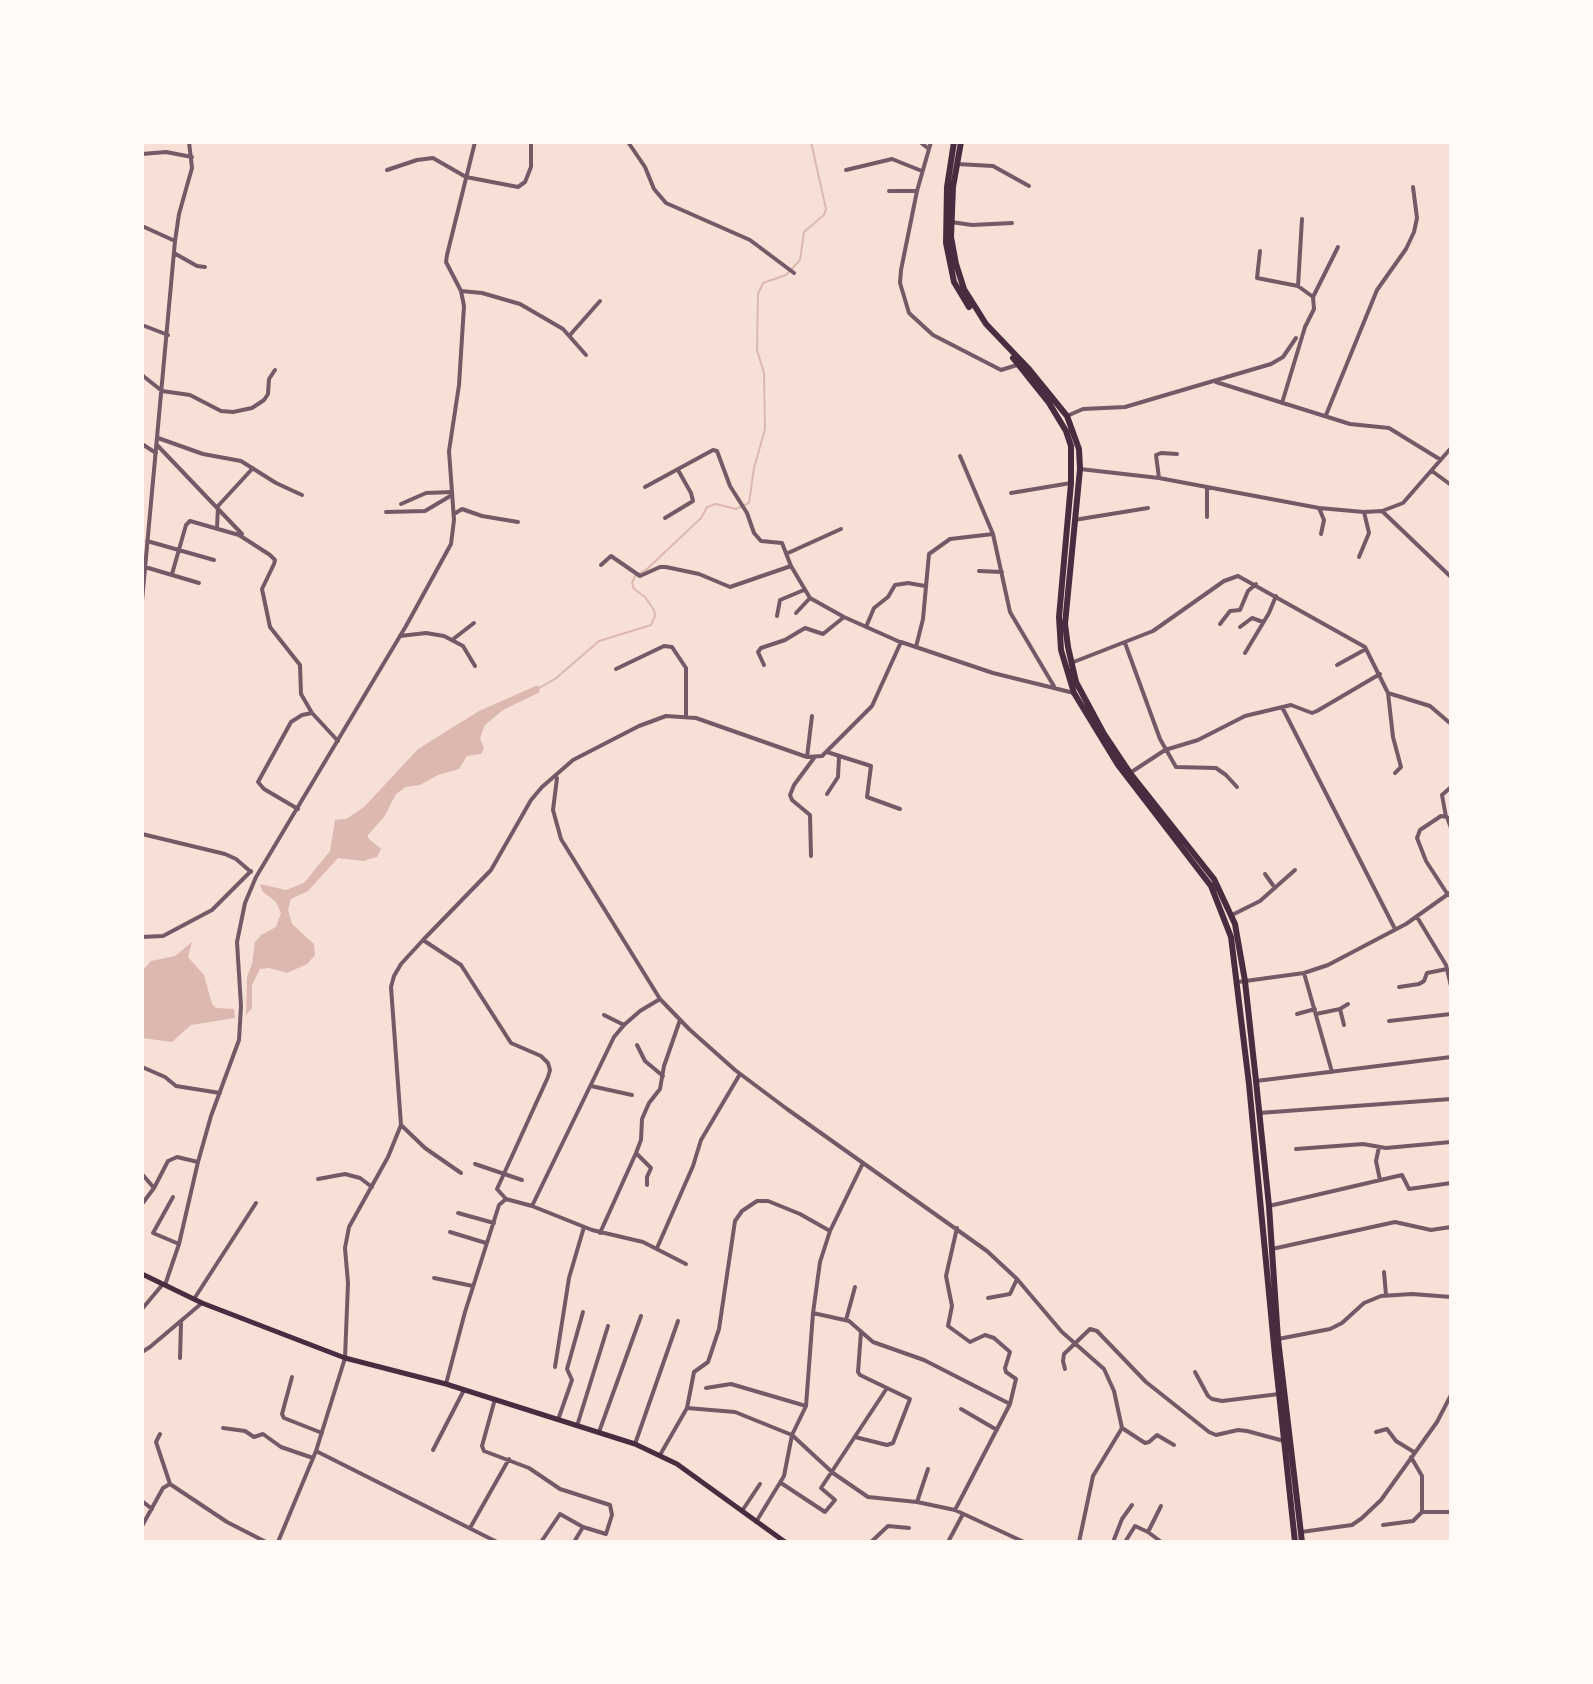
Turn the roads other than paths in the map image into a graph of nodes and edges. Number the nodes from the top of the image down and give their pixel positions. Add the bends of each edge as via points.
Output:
1 (189, 142) edge
2 (475, 142) edge
3 (531, 142) edge
4 (628, 142) edge
5 (920, 142) edge
6 (931, 142) edge
7 (954, 142) edge
8 (961, 142) edge
9 (929, 149) junction
10 (142, 154) edge
11 (192, 157) junction
12 (957, 164) junction
13 (387, 170) dead end
14 (846, 170) dead end
15 (922, 171) junction
16 (466, 177) junction
17 (1029, 186) dead end
18 (1413, 187) dead end
19 (889, 191) dead end
20 (917, 191) junction
21 (1302, 219) dead end
22 (951, 222) junction
23 (1012, 223) dead end
24 (142, 226) edge
25 (175, 241) junction
26 (1338, 247) dead end
27 (1260, 251) dead end
28 (174, 253) junction
29 (205, 267) dead end
30 (794, 273) dead end
31 (1298, 286) junction
32 (461, 291) junction
33 (891, 293) dead end
34 (902, 293) junction
35 (1313, 297) junction
36 (600, 301) dead end
37 (142, 325) edge
38 (168, 335) junction
39 (570, 335) junction
40 (1296, 338) dead end
41 (586, 355) dead end
42 (1018, 365) junction
43 (275, 370) dead end
44 (142, 375) edge
45 (1214, 382) junction
46 (162, 391) junction
47 (1282, 403) junction
48 (1326, 415) junction
49 (1067, 416) junction
50 (158, 438) junction
51 (142, 444) edge
52 (157, 445) junction
53 (1451, 448) edge
54 (156, 453) junction
55 (1177, 454) dead end
56 (960, 456) dead end
57 (1441, 460) junction
58 (253, 468) junction
59 (1080, 469) junction
60 (678, 470) junction
61 (1432, 471) junction
62 (1159, 478) junction
63 (1071, 483) junction
64 (1451, 485) edge
65 (645, 487) dead end
66 (1207, 487) junction
67 (1011, 493) dead end
68 (452, 494) junction
69 (302, 495) dead end
70 (401, 504) dead end
71 (1148, 508) dead end
72 (1319, 508) junction
73 (218, 510) junction
74 (1382, 511) junction
75 (386, 512) dead end
76 (1364, 512) junction
77 (454, 514) junction
78 (1207, 517) dead end
79 (665, 518) dead end
80 (145, 519) edge
81 (1074, 520) junction
82 (518, 522) dead end
83 (217, 528) junction
84 (841, 529) dead end
85 (993, 534) junction
86 (1321, 534) dead end
87 (246, 539) junction
88 (145, 544) edge
89 (180, 550) junction
90 (787, 553) junction
91 (1359, 557) dead end
92 (214, 560) dead end
93 (601, 565) dead end
94 (791, 566) junction
95 (145, 567) junction
96 (979, 571) dead end
97 (1002, 572) junction
98 (172, 574) junction
99 (1451, 577) edge
100 (143, 579) edge
101 (199, 583) dead end
102 (1256, 584) junction
103 (925, 586) junction
104 (804, 590) junction
105 (1276, 596) junction
106 (810, 598) junction
107 (142, 601) edge
108 (796, 613) dead end
109 (777, 616) dead end
110 (844, 617) junction
111 (1263, 622) junction
112 (474, 623) dead end
113 (1220, 624) dead end
114 (866, 627) junction
115 (1240, 627) dead end
116 (400, 636) junction
117 (452, 640) junction
118 (900, 642) junction
119 (1125, 643) junction
120 (916, 647) junction
121 (1366, 649) junction
122 (1245, 653) dead end
123 (1071, 663) junction
124 (764, 665) dead end
125 (1337, 665) dead end
126 (475, 666) dead end
127 (616, 669) dead end
128 (1380, 674) junction
129 (1055, 690) junction
130 (1074, 693) junction
131 (1388, 693) junction
132 (1282, 707) junction
133 (312, 713) junction
134 (812, 716) dead end
135 (686, 717) junction
136 (1451, 724) edge
137 (338, 741) junction
138 (1165, 750) junction
139 (827, 752) junction
140 (807, 757) junction
141 (839, 757) junction
142 (814, 758) junction
143 (1395, 773) dead end
144 (1128, 774) junction
145 (557, 776) junction
146 (1237, 787) dead end
147 (1451, 787) edge
148 (827, 794) dead end
149 (298, 809) junction
150 (900, 809) dead end
151 (1446, 817) junction
152 (1451, 828) edge
153 (142, 834) edge
154 (811, 856) dead end
155 (1295, 870) dead end
156 (251, 871) junction
157 (1265, 874) dead end
158 (256, 877) junction
159 (1276, 888) junction
160 (1450, 893) edge
161 (1232, 915) junction
162 (1417, 917) junction
163 (1395, 929) junction
164 (142, 937) edge
165 (423, 940) junction
166 (1448, 966) edge
167 (1304, 973) junction
168 (1241, 982) junction
169 (1451, 986) edge
170 (1399, 987) dead end
171 (660, 999) junction
172 (1348, 1004) dead end
173 (1340, 1009) junction
174 (1316, 1012) junction
175 (1297, 1014) dead end
176 (1451, 1014) edge
177 (604, 1015) dead end
178 (680, 1020) junction
179 (1389, 1021) dead end
180 (624, 1025) junction
181 (1344, 1025) dead end
182 (637, 1045) dead end
183 (1451, 1057) edge
184 (142, 1067) edge
185 (1332, 1072) junction
186 (740, 1074) junction
187 (663, 1076) junction
188 (1256, 1081) junction
189 (591, 1086) junction
190 (220, 1093) junction
191 (632, 1095) dead end
192 (1451, 1099) edge
193 (1259, 1113) junction
194 (401, 1125) junction
195 (1451, 1142) edge
196 (1379, 1147) junction
197 (1296, 1149) dead end
198 (636, 1153) junction
199 (198, 1162) junction
200 (863, 1163) junction
201 (475, 1164) dead end
202 (461, 1173) dead end
203 (142, 1174) edge
204 (503, 1174) junction
205 (318, 1179) dead end
206 (522, 1180) dead end
207 (1380, 1181) junction
208 (1451, 1183) edge
209 (647, 1185) dead end
210 (372, 1187) junction
211 (154, 1188) junction
212 (173, 1197) dead end
213 (506, 1199) junction
214 (256, 1203) dead end
215 (142, 1204) edge
216 (532, 1206) junction
217 (1269, 1206) junction
218 (458, 1213) dead end
219 (494, 1223) junction
220 (584, 1227) junction
221 (1451, 1227) edge
222 (957, 1228) junction
223 (830, 1231) junction
224 (450, 1232) dead end
225 (600, 1233) junction
226 (487, 1243) junction
227 (179, 1244) junction
228 (657, 1248) junction
229 (1272, 1249) junction
230 (686, 1264) dead end
231 (1270, 1268) junction
232 (1384, 1272) dead end
233 (142, 1274) edge
234 (434, 1278) dead end
235 (1017, 1279) junction
236 (164, 1285) junction
237 (473, 1286) junction
238 (855, 1287) dead end
239 (1386, 1295) junction
240 (1451, 1297) edge
241 (988, 1298) dead end
242 (194, 1299) junction
243 (202, 1303) junction
244 (142, 1309) edge
245 (583, 1312) dead end
246 (813, 1313) junction
247 (641, 1316) dead end
248 (846, 1320) junction
249 (678, 1321) dead end
250 (181, 1323) junction
251 (608, 1326) dead end
252 (861, 1332) junction
253 (1278, 1339) junction
254 (1076, 1344) junction
255 (142, 1352) edge
256 (180, 1358) dead end
257 (345, 1358) junction
258 (555, 1367) dead end
259 (1065, 1369) dead end
260 (1195, 1372) dead end
261 (292, 1377) dead end
262 (446, 1384) junction
263 (706, 1388) dead end
264 (887, 1388) junction
265 (464, 1390) junction
266 (1279, 1394) junction
267 (1451, 1395) edge
268 (495, 1399) junction
269 (1010, 1404) junction
270 (1450, 1405) edge
271 (806, 1406) junction
272 (687, 1408) junction
273 (961, 1409) dead end
274 (558, 1420) junction
275 (577, 1426) junction
276 (223, 1428) dead end
277 (1122, 1428) junction
278 (997, 1430) junction
279 (599, 1432) junction
280 (1376, 1432) dead end
281 (322, 1433) junction
282 (160, 1434) dead end
283 (792, 1435) junction
284 (855, 1437) junction
285 (1284, 1441) junction
286 (635, 1444) junction
287 (1174, 1445) dead end
288 (433, 1450) dead end
289 (316, 1451) junction
290 (660, 1455) junction
291 (1412, 1455) junction
292 (313, 1458) junction
293 (509, 1459) junction
294 (928, 1469) dead end
295 (833, 1473) junction
296 (781, 1483) junction
297 (170, 1484) junction
298 (760, 1484) dead end
299 (142, 1501) edge
300 (917, 1502) junction
301 (1132, 1505) dead end
302 (1161, 1506) dead end
303 (152, 1509) junction
304 (955, 1510) junction
305 (742, 1511) junction
306 (1422, 1512) junction
307 (1451, 1512) edge
308 (963, 1514) junction
309 (756, 1523) junction
310 (1383, 1525) dead end
311 (142, 1526) edge
312 (583, 1527) junction
313 (470, 1528) junction
314 (909, 1528) dead end
315 (1148, 1532) junction
316 (1301, 1532) junction
317 (1160, 1541) edge
318 (266, 1542) edge
319 (278, 1542) edge
320 (497, 1542) edge
321 (541, 1542) edge
322 (574, 1542) edge
323 (785, 1542) edge
324 (871, 1542) edge
325 (948, 1542) edge
326 (1024, 1542) edge
327 (1079, 1542) edge
328 (1113, 1542) edge
329 (1125, 1542) edge
330 (1295, 1542) edge
331 (1302, 1542) edge

1 - 11 street
2 - 16 street
3 - 16 street via 531,167 520,187
4 - 30 street via 666,203 750,240
5 - 9 street
6 - 9 street
7 - 42 highway via 946,243 954,282
8 - 12 highway
9 - 15 street
10 - 11 street
11 - 25 street
12 - 17 street via 993,166
12 - 22 highway
13 - 16 street via 429,157
14 - 15 street via 892,159
15 - 20 street
16 - 32 street via 446,262
18 - 48 street via 1417,218 1412,238 1377,290
19 - 20 street
20 - 34 street via 901,270
21 - 31 street
22 - 23 street
22 - 49 highway via 956,264 970,302
24 - 25 street
25 - 28 street
26 - 35 street
27 - 31 street via 1257,278
28 - 29 street
28 - 38 street
31 - 35 street
32 - 39 street via 520,304
32 - 68 street via 459,385 449,451
33 - 34 street
34 - 42 street via 912,317 933,335 1001,370
35 - 47 street via 1314,309
36 - 39 street
37 - 38 street
38 - 46 street
39 - 41 street
40 - 45 street via 1277,361
42 - 63 highway via 1066,431
43 - 46 street via 266,398 240,411 226,412 190,395
44 - 46 street
45 - 47 street
45 - 49 street via 1125,407 1083,409
46 - 50 street
47 - 48 street
48 - 57 street via 1350,424 1391,428
49 - 59 highway via 1078,442
50 - 52 street
50 - 58 street
51 - 54 street
52 - 54 street
52 - 73 street
53 - 57 street
54 - 80 street
55 - 62 street via 1156,455
56 - 85 street
57 - 61 street
58 - 69 street
58 - 73 street
59 - 62 street
59 - 81 highway
60 - 65 street
60 - 79 street via 693,501
60 - 90 street via 717,451 758,539 781,542
61 - 64 street
61 - 74 street via 1408,499
62 - 66 street
63 - 67 street
63 - 130 highway via 1059,617 1061,650
66 - 72 street
66 - 78 street
68 - 70 street via 426,493
68 - 75 street via 425,511
68 - 77 street
71 - 81 street
72 - 76 street
72 - 86 street via 1324,520
73 - 83 street
73 - 87 street
74 - 76 street
74 - 99 street
76 - 91 street via 1369,533
77 - 82 street via 462,509
77 - 116 street via 451,544
80 - 88 street
81 - 123 highway via 1065,624
83 - 87 street
83 - 89 street via 188,522
84 - 90 street
85 - 97 street
85 - 103 street via 941,544 929,555
87 - 133 street via 275,560 262,598 270,627 300,665 301,694
88 - 89 street
88 - 95 street
89 - 92 street
89 - 98 street
90 - 94 street
93 - 94 street via 612,557 639,576 666,567 730,587
94 - 104 street
95 - 98 street
95 - 100 street
96 - 97 street
97 - 129 street via 1010,612
98 - 101 street
100 - 107 street
102 - 105 street
102 - 113 street via 1240,610 1230,611
102 - 119 street via 1233,576 1153,631
103 - 114 street via 895,585 874,608
103 - 120 street
104 - 106 street
104 - 109 street via 780,600
105 - 111 street
105 - 121 street
106 - 108 street
106 - 110 street
110 - 114 street
110 - 124 street via 823,634 806,627 761,648
111 - 115 street via 1252,618
111 - 122 street
112 - 117 street
114 - 118 street
116 - 117 street via 436,634
116 - 137 street
117 - 126 street
118 - 120 street
118 - 139 street via 874,703
119 - 123 street
119 - 138 street
120 - 129 street
121 - 125 street
121 - 128 street
123 - 144 highway via 1076,682
127 - 135 street via 671,646 686,668
128 - 131 street
128 - 132 street via 1314,713
129 - 130 street
130 - 144 highway
131 - 136 street via 1430,706
131 - 143 street via 1402,768
132 - 138 street via 1245,716
132 - 163 street
133 - 137 street
133 - 149 street via 291,722 258,782
134 - 140 street
135 - 140 street
135 - 145 street via 666,716 639,726 573,760
137 - 149 street
138 - 144 street
138 - 146 street via 1178,768 1213,767
139 - 141 street
139 - 142 street
140 - 142 street
141 - 148 street via 838,777
141 - 150 street via 871,766 868,797
142 - 154 street via 790,795 810,815
144 - 161 highway via 1214,879
144 - 168 highway via 1211,886 1229,927
145 - 165 street via 531,800 491,870
145 - 171 street via 553,810 561,839
147 - 151 street via 1442,795
149 - 158 street
151 - 152 street
151 - 160 street via 1420,830 1417,838 1436,880
153 - 156 street via 225,854
155 - 159 street
156 - 158 street
156 - 164 street via 212,910 163,936
157 - 159 street
158 - 190 street via 237,942 241,1023 235,1057
159 - 161 street
160 - 162 street
161 - 168 highway
162 - 163 street
162 - 166 street
163 - 167 street
165 - 194 street via 401,964 391,987
165 - 204 street via 461,965 511,1043 548,1063 548,1077
166 - 169 street
166 - 170 street via 1427,973 1419,984
167 - 168 street
167 - 174 street
168 - 188 highway
168 - 231 highway
171 - 178 street
171 - 180 street
172 - 173 street
173 - 174 street
173 - 181 street
174 - 175 street
174 - 185 street
176 - 179 street
177 - 180 street
178 - 186 street
178 - 187 street
180 - 189 street
182 - 187 street via 645,1061
183 - 185 street
184 - 190 street via 176,1086
185 - 188 street
186 - 200 street
186 - 228 street via 701,1140
187 - 198 street via 642,1119
188 - 193 highway
189 - 191 street
189 - 216 street
190 - 199 street
192 - 193 street
193 - 217 highway
194 - 202 street
194 - 210 street
195 - 196 street
196 - 197 street
196 - 207 street
198 - 209 street via 651,1168
198 - 225 street
199 - 211 street via 173,1158
199 - 227 street
200 - 222 street
200 - 223 street
201 - 204 street
203 - 211 street
204 - 206 street
204 - 213 street via 497,1189
205 - 210 street via 345,1174
207 - 208 street via 1403,1175 1410,1189
207 - 217 street
210 - 257 street via 353,1214 345,1248
211 - 215 street
212 - 227 street via 153,1233
213 - 216 street
213 - 219 street
214 - 242 street
216 - 220 street
217 - 229 highway
218 - 219 street
219 - 226 street
220 - 225 street
220 - 258 street via 569,1278
221 - 229 street via 1431,1230 1395,1222
222 - 235 street
222 - 269 street via 946,1276 952,1306 948,1326 970,1342 985,1335 994,1338 1010,1352 1005,1368 1016,1379
223 - 246 street
223 - 272 street via 768,1201 742,1211 735,1221 719,1329 708,1362 694,1372
224 - 226 street
225 - 228 street
226 - 237 street
227 - 236 street
228 - 230 street
229 - 231 highway
231 - 253 highway
231 - 266 highway
232 - 239 street
233 - 236 main road
234 - 237 street
235 - 241 street via 1010,1294
235 - 254 street
236 - 242 main road
236 - 244 street
237 - 262 street
238 - 248 street
239 - 240 street
239 - 253 street via 1364,1303 1330,1329
242 - 243 main road
243 - 250 street
243 - 257 main road
245 - 274 street via 567,1369 572,1380
246 - 248 street
246 - 271 street
247 - 279 street
248 - 252 street
249 - 286 street
250 - 255 street
250 - 256 street
251 - 275 street
252 - 264 street via 858,1372
252 - 269 street
253 - 316 highway
254 - 259 street via 1064,1354
254 - 277 street via 1109,1377
254 - 285 street via 1090,1329 1097,1331 1146,1382 1209,1432 1247,1431
257 - 262 main road
257 - 281 street
260 - 266 street via 1212,1399
261 - 281 street via 284,1418
262 - 265 main road
263 - 271 street via 731,1384
264 - 284 street
264 - 284 street via 910,1399 896,1439 889,1445
265 - 268 main road
265 - 288 street
266 - 285 highway
267 - 270 street
268 - 274 main road
268 - 293 street via 482,1449
269 - 278 street
270 - 291 street
271 - 283 street
272 - 283 street via 735,1412
272 - 290 street
273 - 278 street
274 - 275 main road
275 - 279 main road
276 - 292 street via 254,1437 263,1434
277 - 287 street via 1145,1443 1157,1435
277 - 327 street via 1093,1476
278 - 304 street
279 - 286 main road
280 - 291 street via 1387,1429
281 - 289 street
282 - 297 street via 156,1442
283 - 295 street
283 - 296 street
284 - 295 street
285 - 330 highway
286 - 290 main road
289 - 292 street
289 - 313 street
290 - 305 main road
291 - 306 street via 1422,1476
291 - 316 street via 1381,1500 1357,1522
292 - 319 street
293 - 312 street via 560,1489 610,1505 606,1534
293 - 313 street
294 - 300 street
295 - 296 street via 821,1488 835,1500 825,1512
295 - 300 street via 872,1499
296 - 309 street
297 - 303 street
297 - 318 street
298 - 305 street
299 - 303 street
300 - 304 street
301 - 328 street
302 - 315 street
303 - 311 street
304 - 308 street
305 - 309 main road
306 - 307 street
306 - 310 street via 1413,1521
308 - 325 street
308 - 326 street
309 - 323 main road
312 - 321 street via 560,1514
312 - 322 street
313 - 320 street
314 - 324 street via 888,1526
315 - 317 street
315 - 329 street via 1135,1526
316 - 331 highway

